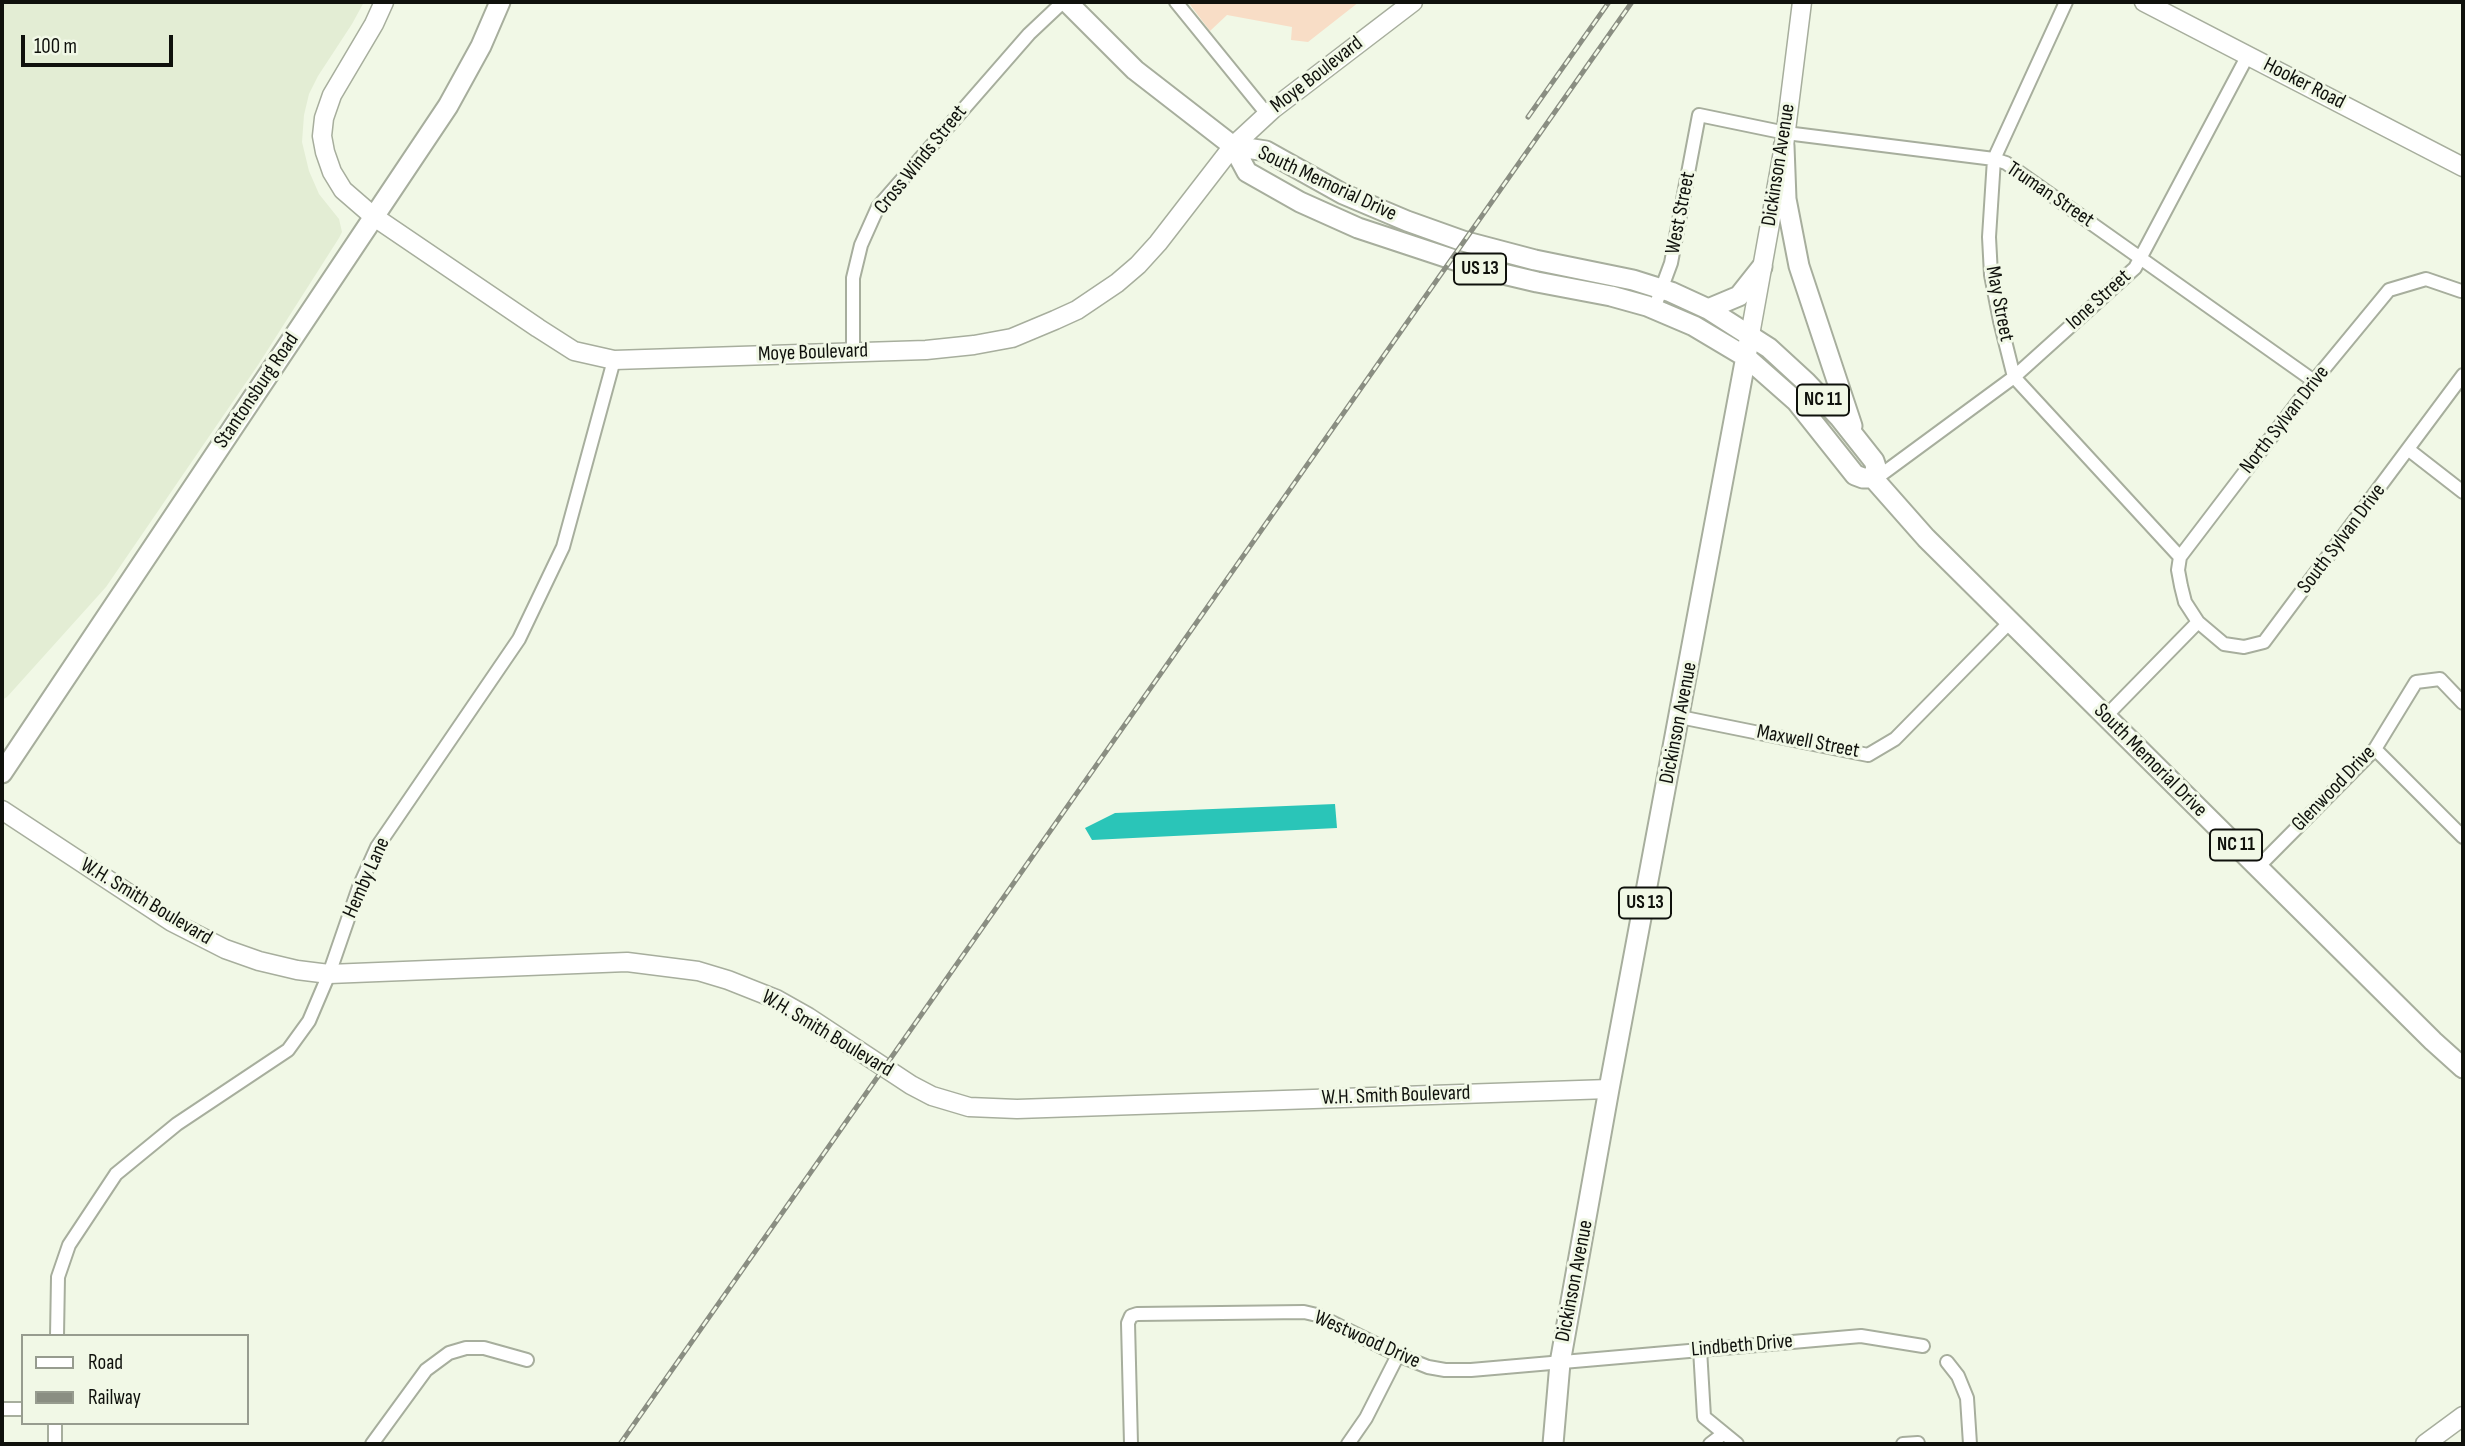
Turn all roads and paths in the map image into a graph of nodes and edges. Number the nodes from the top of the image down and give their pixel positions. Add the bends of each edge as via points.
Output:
1 (384, 2) edge
2 (500, 2) edge
3 (1065, 2) edge
4 (1176, 2) edge
5 (1413, 2) edge
6 (1802, 2) edge
7 (2066, 2) edge
8 (2144, 2) edge
9 (2170, 8) edge
10 (2248, 55) junction
11 (1267, 114) junction
12 (1699, 115) joint
13 (1785, 139) junction
14 (1233, 146) junction
15 (1994, 159) junction
16 (2463, 167) edge
17 (373, 216) junction
18 (2140, 258) junction
19 (1762, 267) junction
20 (1661, 288) junction
21 (2462, 290) edge
22 (1654, 309) junction
23 (1708, 309) junction
24 (1750, 335) junction
25 (853, 352) junction
26 (1746, 357) junction
27 (614, 360) junction
28 (2463, 374) edge
29 (2014, 377) junction
30 (2314, 381) junction
31 (1855, 437) junction
32 (2409, 450) junction
33 (1873, 479) junction
34 (2463, 492) edge
35 (2180, 557) junction
36 (2010, 622) junction
37 (2198, 622) junction
38 (2463, 703) edge
39 (2106, 716) junction
40 (1681, 717) junction
41 (2375, 749) junction
42 (2, 774) edge
43 (2, 810) edge
44 (2463, 837) edge
45 (2258, 867) junction
46 (330, 974) junction
47 (2463, 1068) edge
48 (1609, 1089) junction
49 (57, 1334) edge
50 (1923, 1346) dead end
51 (1700, 1349) junction
52 (1398, 1355) junction
53 (527, 1360) dead end
54 (1947, 1362) dead end
55 (1560, 1363) junction
56 (2, 1409) edge
57 (21, 1409) edge
58 (2463, 1416) edge
59 (55, 1425) edge
60 (1723, 1434) junction
61 (1919, 1443) edge
62 (55, 1444) edge
63 (372, 1444) edge
64 (1131, 1444) edge
65 (1348, 1444) edge
66 (1553, 1444) edge
67 (1710, 1444) edge
68 (1737, 1444) edge
69 (1903, 1444) edge
70 (1970, 1444) edge
71 (2425, 1444) edge

1 - 17 main road, Moye Boulevard via 332,95 322,136 332,172 343,190
2 - 17 main road, Stantonsburg Road via 448,106
3 - 14 main road, South Memorial Drive / US 13 via 1135,70
3 - 25 street, Cross Winds Street via 1022,42 878,207 853,278
4 - 11 street
5 - 11 main road, Moye Boulevard
6 - 13 main road, Dickinson Avenue
7 - 15 street, May Street
8 - 9 main road, Hooker Road
9 - 10 main road, Hooker Road
10 - 16 main road, Hooker Road
10 - 18 street, Ione Street
11 - 14 main road, Moye Boulevard
12 - 13 street, Truman Street
12 - 20 street, West Street via 1674,253
13 - 15 street, Truman Street
13 - 19 main road, Dickinson Avenue
13 - 31 main road via 1786,199 1799,266
14 - 20 main road, South Memorial Drive / US 13 via 1266,151 1343,194 1463,241
14 - 22 main road, South Memorial Drive / US 13 via 1247,172 1358,228 1482,269
14 - 25 main road, Moye Boulevard via 1138,265 1077,310 1012,338 926,350
15 - 18 street, Truman Street
15 - 29 street, May Street via 1991,275
17 - 27 main road, Moye Boulevard via 574,351
17 - 42 main road, Stantonsburg Road
18 - 29 street, Ione Street via 2135,268
18 - 30 street, Truman Street
19 - 23 main road via 1740,296
19 - 24 main road, Dickinson Avenue
20 - 22 street, West Street
20 - 23 main road, South Memorial Drive / US 13
21 - 30 street, North Sylvan Drive via 2426,279 2389,290
22 - 26 main road, South Memorial Drive / US 13
23 - 24 main road, South Memorial Drive / US 13
24 - 26 main road, Dickinson Avenue / US 13
24 - 31 main road, South Memorial Drive / NC 11 via 1789,365
25 - 27 main road, Moye Boulevard
26 - 33 main road, South Memorial Drive / NC 11 via 1809,415 1856,475
26 - 40 main road, Dickinson Avenue / US 13
27 - 46 street, Hemby Lane via 563,547 519,639 377,847
28 - 32 street, South Sylvan Drive
29 - 33 street, Ione Street
29 - 35 street, May Street
30 - 35 street, North Sylvan Drive
31 - 33 main road, South Memorial Drive / NC 11 via 1876,467
32 - 34 street
32 - 37 street, South Sylvan Drive via 2264,642 2244,647 2224,644
33 - 36 main road, South Memorial Drive / NC 11
35 - 37 street via 2185,603
36 - 39 main road, South Memorial Drive / NC 11
36 - 40 street, Maxwell Street via 1895,739 1868,755
37 - 39 street
38 - 41 street, Glenwood Drive via 2440,679 2416,682
39 - 45 main road, South Memorial Drive / NC 11
40 - 48 main road, Dickinson Avenue / US 13
41 - 44 street
41 - 45 street, Glenwood Drive
43 - 46 main road, W.H. Smith Boulevard via 139,902 225,949 297,970
45 - 47 main road, South Memorial Drive / NC 11
46 - 48 main road, W.H. Smith Boulevard via 627,962 698,971 776,999 921,1090 969,1107 1030,1109
46 - 49 street, Hemby Lane via 309,1021 288,1051 166,1132 116,1174 69,1245 58,1278
48 - 55 main road, Dickinson Avenue / US 13
50 - 51 street, Lindbeth Drive via 1861,1336
51 - 55 street, Lindbeth Drive
51 - 60 street via 1704,1417
52 - 55 street, Westwood Drive via 1445,1370
52 - 64 street, Westwood Drive via 1304,1312 1137,1314 1128,1323
52 - 65 street
53 - 63 street via 484,1348 449,1353 426,1370
54 - 70 street via 1967,1398
55 - 66 main road, Dickinson Avenue / US 13
56 - 57 street
58 - 71 main road
59 - 62 street
60 - 67 street
60 - 68 street
61 - 69 street

